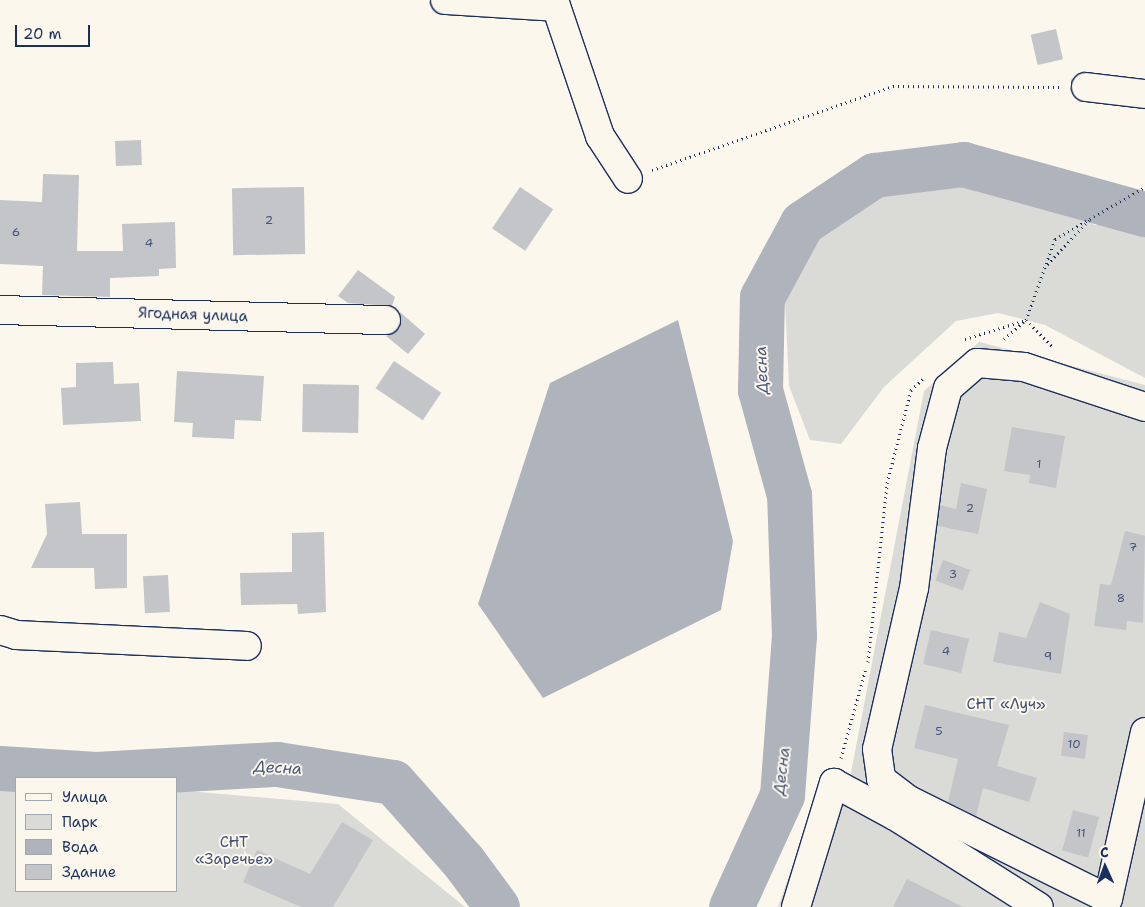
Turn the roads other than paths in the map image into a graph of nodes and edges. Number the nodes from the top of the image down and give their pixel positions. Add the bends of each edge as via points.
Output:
1 (445, 0) edge
2 (555, 4) edge
3 (1086, 87) road end
4 (1145, 94) edge
5 (628, 179) road end
6 (0, 310) edge
7 (386, 320) dead end
8 (1145, 407) edge
9 (0, 630) edge
10 (247, 646) dead end
11 (1145, 732) edge
12 (1116, 903) edge
13 (796, 907) edge
14 (1039, 907) edge

1 - 2 street
2 - 5 street via 600,136
3 - 4 street
6 - 7 street, Ягодная улица
8 - 12 street via 1024,367 977,362 948,388 932,448 914,588 877,749 881,779 909,800
9 - 10 street via 16,635
11 - 12 street
13 - 14 street via 834,783 895,816

